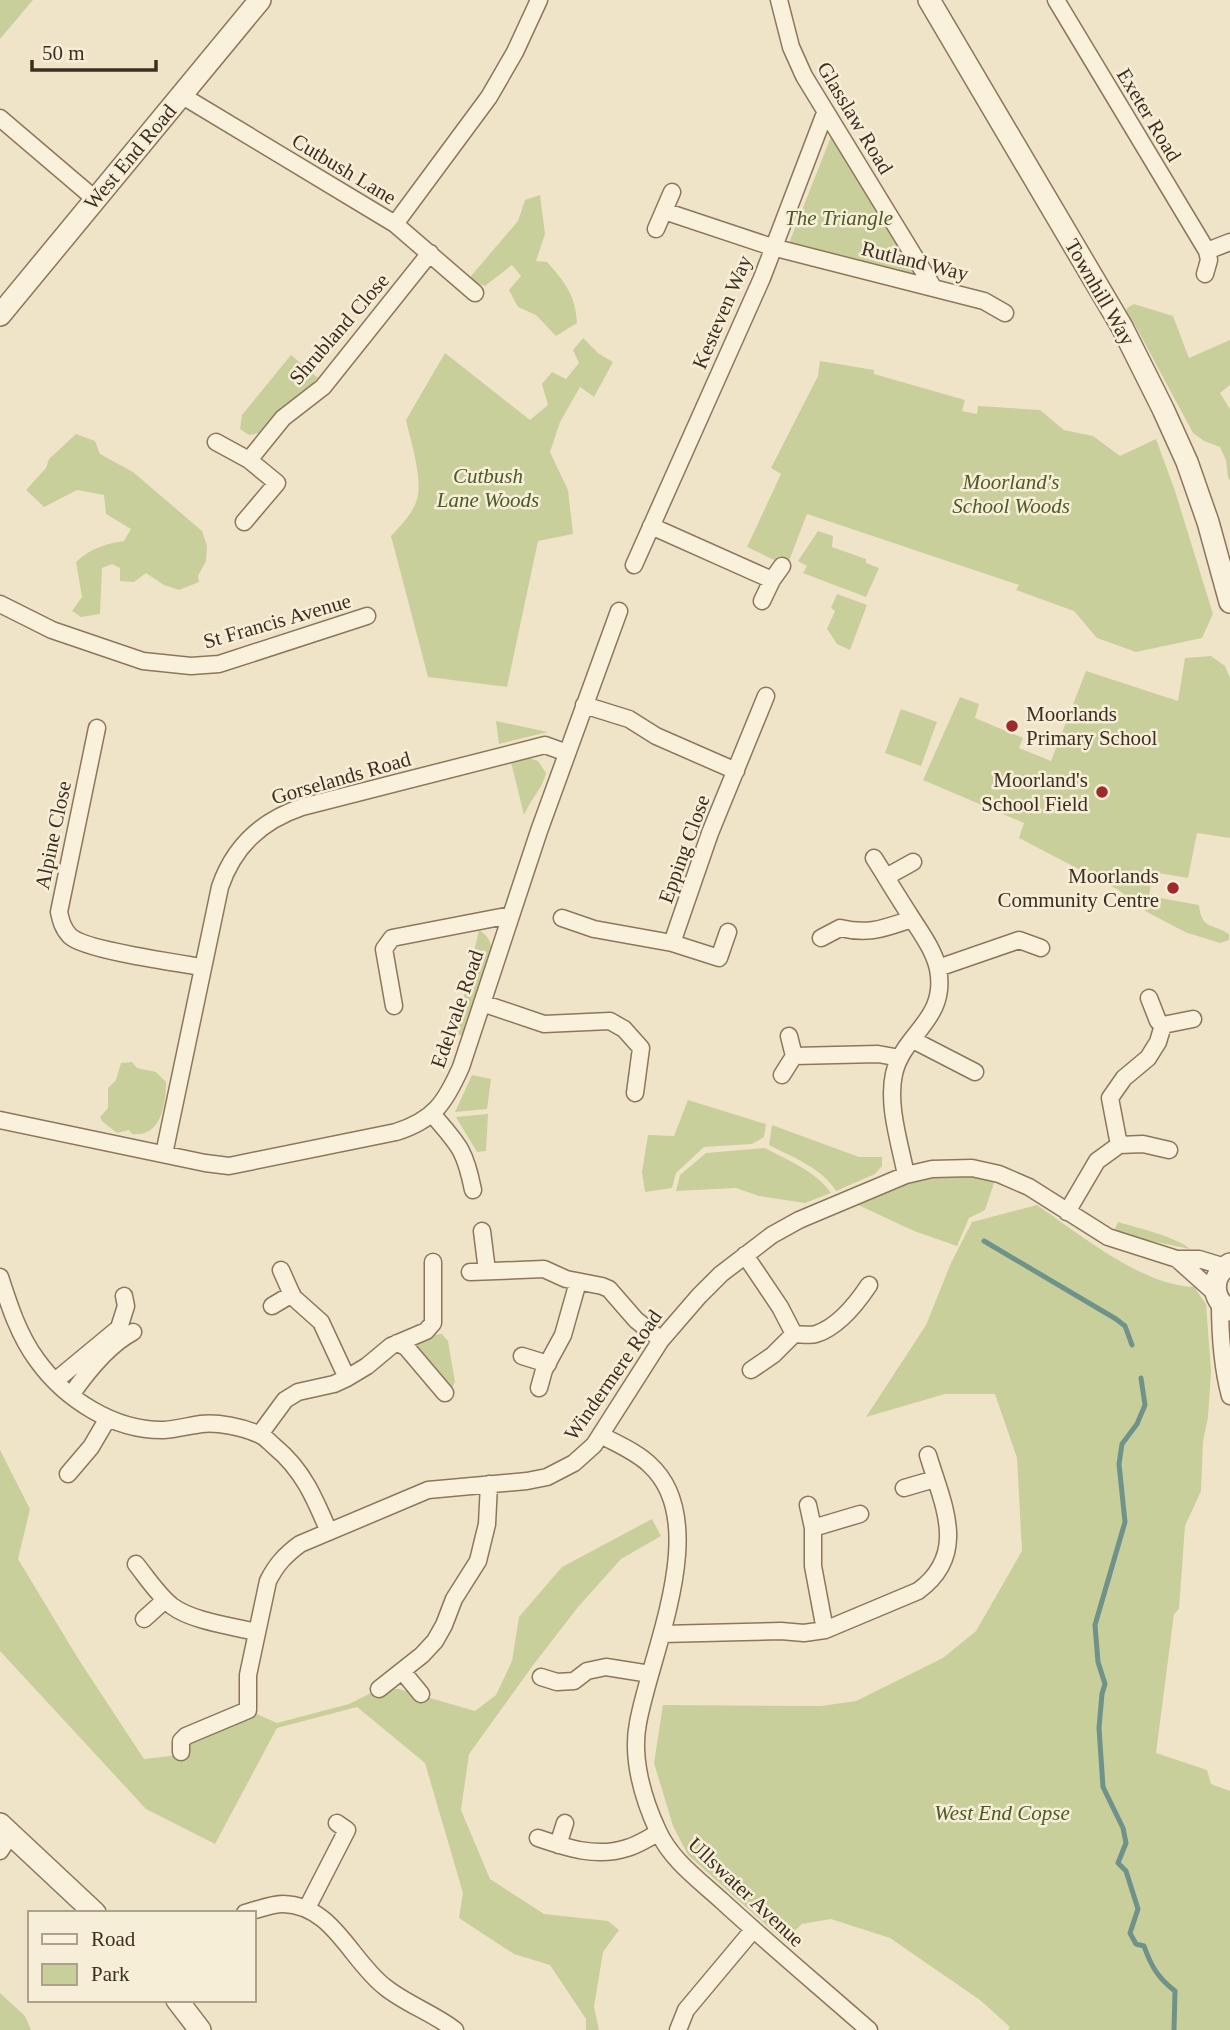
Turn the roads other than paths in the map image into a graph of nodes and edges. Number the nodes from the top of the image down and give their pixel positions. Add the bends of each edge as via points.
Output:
1 (260, 0) edge
2 (539, 0) edge
3 (779, 0) edge
4 (929, 0) edge
5 (1056, 0) edge
6 (181, 95) junction
7 (825, 113) junction
8 (0, 118) edge
9 (671, 191) dead end
10 (95, 199) junction
11 (664, 211) junction
12 (395, 224) junction
13 (656, 229) dead end
14 (1230, 242) edge
15 (772, 247) junction
16 (1207, 251) junction
17 (430, 253) junction
18 (1205, 274) dead end
19 (933, 287) junction
20 (475, 293) dead end
21 (1005, 313) dead end
22 (0, 315) edge
23 (216, 442) dead end
24 (249, 460) junction
25 (244, 522) dead end
26 (651, 526) junction
27 (634, 565) dead end
28 (782, 566) dead end
29 (772, 580) junction
30 (762, 601) dead end
31 (1230, 602) edge
32 (0, 604) edge
33 (619, 611) dead end
34 (367, 616) dead end
35 (766, 696) dead end
36 (584, 705) junction
37 (97, 729) dead end
38 (567, 753) junction
39 (736, 771) junction
40 (873, 858) dead end
41 (913, 862) dead end
42 (886, 877) junction
43 (511, 915) junction
44 (562, 918) dead end
45 (912, 919) junction
46 (728, 932) dead end
47 (821, 938) dead end
48 (672, 943) junction
49 (1041, 948) dead end
50 (202, 967) junction
51 (938, 968) junction
52 (1149, 998) dead end
53 (482, 1003) junction
54 (394, 1006) dead end
55 (1193, 1019) dead end
56 (1163, 1025) junction
57 (789, 1036) dead end
58 (913, 1040) junction
59 (794, 1056) junction
60 (900, 1058) junction
61 (975, 1072) dead end
62 (782, 1075) dead end
63 (635, 1093) dead end
64 (433, 1115) junction
65 (0, 1120) edge
66 (1119, 1144) junction
67 (1170, 1150) dead end
68 (164, 1154) junction
69 (906, 1175) junction
70 (473, 1190) dead end
71 (1067, 1212) junction
72 (482, 1231) dead end
73 (745, 1255) junction
74 (1177, 1259) junction
75 (433, 1262) dead end
76 (1228, 1262) edge
77 (281, 1270) dead end
78 (0, 1277) edge
79 (578, 1282) junction
80 (869, 1285) dead end
81 (292, 1294) junction
82 (124, 1296) dead end
83 (1222, 1302) edge
84 (5, 1306) edge
85 (272, 1306) dead end
86 (133, 1332) dead end
87 (794, 1334) junction
88 (661, 1340) junction
89 (394, 1345) junction
90 (522, 1356) dead end
91 (1227, 1356) edge
92 (548, 1364) junction
93 (751, 1370) dead end
94 (347, 1378) junction
95 (55, 1381) junction
96 (539, 1388) dead end
97 (445, 1393) dead end
98 (71, 1395) junction
99 (1230, 1396) edge
100 (108, 1418) junction
101 (260, 1434) junction
102 (601, 1435) junction
103 (929, 1455) dead end
104 (68, 1475) dead end
105 (935, 1479) junction
106 (489, 1484) junction
107 (904, 1488) dead end
108 (807, 1505) dead end
109 (860, 1514) dead end
110 (813, 1528) junction
111 (329, 1532) junction
112 (136, 1564) dead end
113 (165, 1601) junction
114 (144, 1619) dead end
115 (825, 1630) junction
116 (256, 1632) junction
117 (662, 1634) junction
118 (403, 1672) junction
119 (650, 1674) junction
120 (541, 1677) dead end
121 (379, 1689) dead end
122 (421, 1694) dead end
123 (181, 1752) dead end
124 (565, 1823) dead end
125 (347, 1829) dead end
126 (658, 1833) junction
127 (4, 1836) edge
128 (538, 1839) dead end
129 (558, 1845) junction
130 (307, 1908) junction
131 (92, 1911) edge
132 (253, 1911) edge
133 (753, 1930) junction
134 (179, 2002) edge
135 (663, 2017) dead end
136 (679, 2025) edge
137 (200, 2030) edge
138 (455, 2030) edge
139 (869, 2030) edge

1 - 6 street, West End Road
2 - 12 street via 489,97
3 - 7 street, Glasslaw Road via 795,56
4 - 31 street, Townhill Way via 1122,327 1187,462
5 - 16 street, Exeter Road
6 - 10 street, West End Road
6 - 12 street, Cutbush Lane
7 - 15 street, Kesteven Way
7 - 19 street, Glasslaw Road
8 - 10 street
9 - 11 street
10 - 22 street, West End Road
11 - 13 street
11 - 15 street, Rutland Way
12 - 17 street, Cutbush Lane
14 - 16 street
15 - 19 street, Rutland Way
15 - 26 street, Kesteven Way
16 - 18 street
17 - 20 street, Cutbush Lane
17 - 24 street, Shrubland Close via 323,387 283,418
19 - 21 street, Rutland Way via 991,303
23 - 24 street
24 - 25 street via 277,483
26 - 27 street, Kesteven Way
26 - 29 street
28 - 29 street
29 - 30 street
32 - 34 street, St Francis Avenue via 52,630 142,661 191,666 219,664
33 - 36 street, Edelvale Road
35 - 39 street, Epping Close via 747,724
36 - 38 street, Edelvale Road
36 - 39 street via 629,719
37 - 50 street, Alpine Close via 59,912 63,927 72,939 95,946
38 - 43 street, Edelvale Road
38 - 50 street, Gorselands Road via 545,745 302,807 269,821 247,839 228,866
39 - 48 street, Epping Close
40 - 42 street
41 - 42 street
42 - 45 street
43 - 53 street, Edelvale Road
43 - 54 street via 392,938 384,949
44 - 48 street via 594,929
45 - 47 street via 860,932 840,920
45 - 51 street
46 - 48 street via 719,958
49 - 51 street via 1019,940
50 - 68 street, Gorselands Road
51 - 58 street via 939,996
52 - 56 street
53 - 63 street via 544,1024 610,1021 624,1029 642,1048
53 - 64 street, Edelvale Road via 453,1085
55 - 56 street
56 - 66 street via 1148,1058 1124,1077 1110,1098
57 - 59 street
58 - 60 street
58 - 61 street
59 - 60 street via 878,1054
59 - 62 street
60 - 69 street via 892,1085
64 - 68 street, Edelvale Road via 396,1132 229,1166
64 - 70 street via 456,1140 468,1164
65 - 68 street, Edelvale Road
66 - 67 street
66 - 71 street via 1097,1161
69 - 71 street, Windermere Road via 972,1168 999,1174
69 - 73 street, Windermere Road via 799,1220
71 - 74 street, Windermere Road via 1108,1237
72 - 79 street via 479,1272 544,1269
73 - 87 street
73 - 88 street, Windermere Road via 699,1296
74 - 76 street, Windermere Road
74 - 83 street, Windermere Road
75 - 89 street via 433,1323 426,1331
76 - 83 street via 1216,1279
77 - 81 street
78 - 84 street
79 - 88 street via 609,1289
79 - 92 street via 563,1335
80 - 87 street via 846,1314 825,1330 814,1335
81 - 85 street
81 - 94 street via 321,1322
82 - 95 street via 126,1306 118,1328
83 - 91 street via 1220,1335
84 - 95 street
86 - 98 street via 107,1353
87 - 93 street
88 - 102 street, Windermere Road
89 - 94 street
89 - 97 street via 406,1347
90 - 92 street
91 - 99 street via 1224,1376
92 - 96 street
94 - 101 street via 285,1400
95 - 98 street
98 - 100 street
100 - 101 street via 146,1429 219,1423
100 - 104 street
101 - 111 street via 302,1474
102 - 106 street, Windermere Road via 584,1455 561,1470 527,1481
102 - 117 street, Ullswater Avenue via 650,1465 671,1494 676,1518 674,1591
103 - 105 street
105 - 107 street
105 - 115 street via 949,1541 937,1572 918,1591
106 - 111 street, Windermere Road via 428,1490
106 - 118 street via 487,1524 478,1561 435,1641
108 - 110 street
109 - 110 street
110 - 115 street via 813,1566
111 - 116 street, Windermere Road via 300,1544 274,1568
112 - 113 street
113 - 114 street
113 - 116 street via 186,1614
115 - 117 street
116 - 123 street, Windermere Road via 248,1675 248,1710 186,1736
117 - 119 street, Ullswater Avenue
118 - 121 street
118 - 122 street
119 - 120 street via 606,1667 587,1671 574,1681
119 - 126 street, Ullswater Avenue via 636,1747
124 - 129 street
125 - 130 street
126 - 129 street via 608,1852 588,1853
126 - 133 street, Ullswater Avenue via 676,1859
127 - 131 street
128 - 129 street
130 - 132 street via 281,1904
130 - 138 street via 328,1922 385,1987
133 - 136 street via 686,2010
133 - 139 street, Ullswater Avenue
134 - 137 street
135 - 136 street

